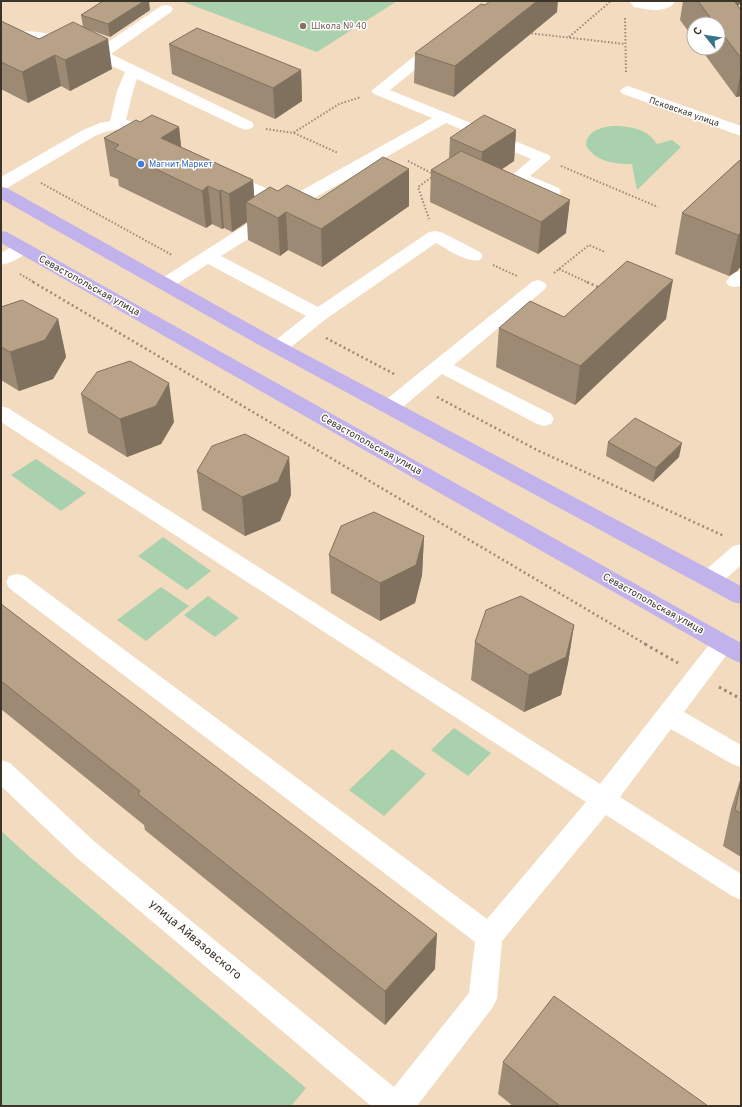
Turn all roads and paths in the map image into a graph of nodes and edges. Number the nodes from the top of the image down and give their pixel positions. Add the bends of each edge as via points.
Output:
1 (611, 1) edge
2 (636, 1) edge
3 (669, 1) edge
4 (166, 9) dead end
5 (625, 15) dead end
6 (523, 32) edge
7 (1, 34) edge
8 (450, 35) edge
9 (568, 37) junction
10 (625, 44) junction
11 (101, 54) junction
12 (133, 70) junction
13 (378, 91) junction
14 (628, 91) joint
15 (445, 117) junction
16 (117, 125) junction
17 (246, 125) joint
18 (741, 132) edge
19 (293, 133) junction
20 (168, 143) edge
21 (386, 150) junction
22 (543, 158) junction
23 (362, 164) junction
24 (213, 165) edge
25 (21, 172) junction
26 (1, 184) edge
27 (1, 192) edge
28 (553, 192) edge
29 (289, 205) junction
30 (658, 207) dead end
31 (1, 236) edge
32 (435, 236) junction
33 (22, 248) junction
34 (474, 256) dead end
35 (200, 262) junction
36 (8, 266) edge
37 (559, 269) dead end
38 (165, 284) junction
39 (538, 286) dead end
40 (604, 289) edge
41 (319, 315) junction
42 (305, 326) junction
43 (279, 347) junction
44 (441, 366) junction
45 (416, 386) junction
46 (390, 407) junction
47 (1, 413) edge
48 (544, 419) dead end
49 (735, 545) edge
50 (710, 579) junction
51 (17, 582) dead end
52 (741, 596) edge
53 (732, 649) edge
54 (700, 676) junction
55 (741, 700) edge
56 (668, 716) junction
57 (741, 757) edge
58 (1, 770) edge
59 (603, 800) junction
60 (741, 888) edge
61 (489, 937) junction
62 (394, 1106) edge
63 (398, 1106) edge

1 - 9 path
2 - 3 street via 640,4 663,6
4 - 11 street
5 - 10 path
6 - 9 path
7 - 11 street via 68,40
8 - 13 street
9 - 10 path
10 - 14 path
11 - 12 street
12 - 16 street
12 - 17 street
13 - 15 street
13 - 19 path via 339,104
14 - 18 street, Псковская улица
15 - 21 street
15 - 22 street
16 - 20 street via 128,125
16 - 25 street via 106,126 89,133
17 - 19 path
19 - 23 path
21 - 23 street
21 - 32 path via 435,175 418,187
22 - 28 street via 518,177
22 - 30 path
23 - 29 street
24 - 29 street via 225,177
25 - 26 street
25 - 35 path
27 - 38 main road
29 - 35 street
31 - 33 main road, Севастопольская улица
32 - 34 street
32 - 41 street
33 - 36 street
33 - 53 main road, Севастопольская улица
35 - 38 street
35 - 41 street
36 - 54 path
37 - 40 path
38 - 43 main road
39 - 44 street
41 - 42 street
42 - 43 street
42 - 45 path
43 - 46 main road
44 - 45 street
44 - 48 street
45 - 46 street
45 - 49 path via 537,450
46 - 50 main road
47 - 59 street
49 - 50 street
50 - 52 main road
51 - 61 street
53 - 54 street
54 - 55 path
54 - 56 street
56 - 57 street
56 - 59 street
58 - 62 street, улица Айвазовского via 86,850
59 - 60 street
59 - 61 street
61 - 63 street via 483,998

